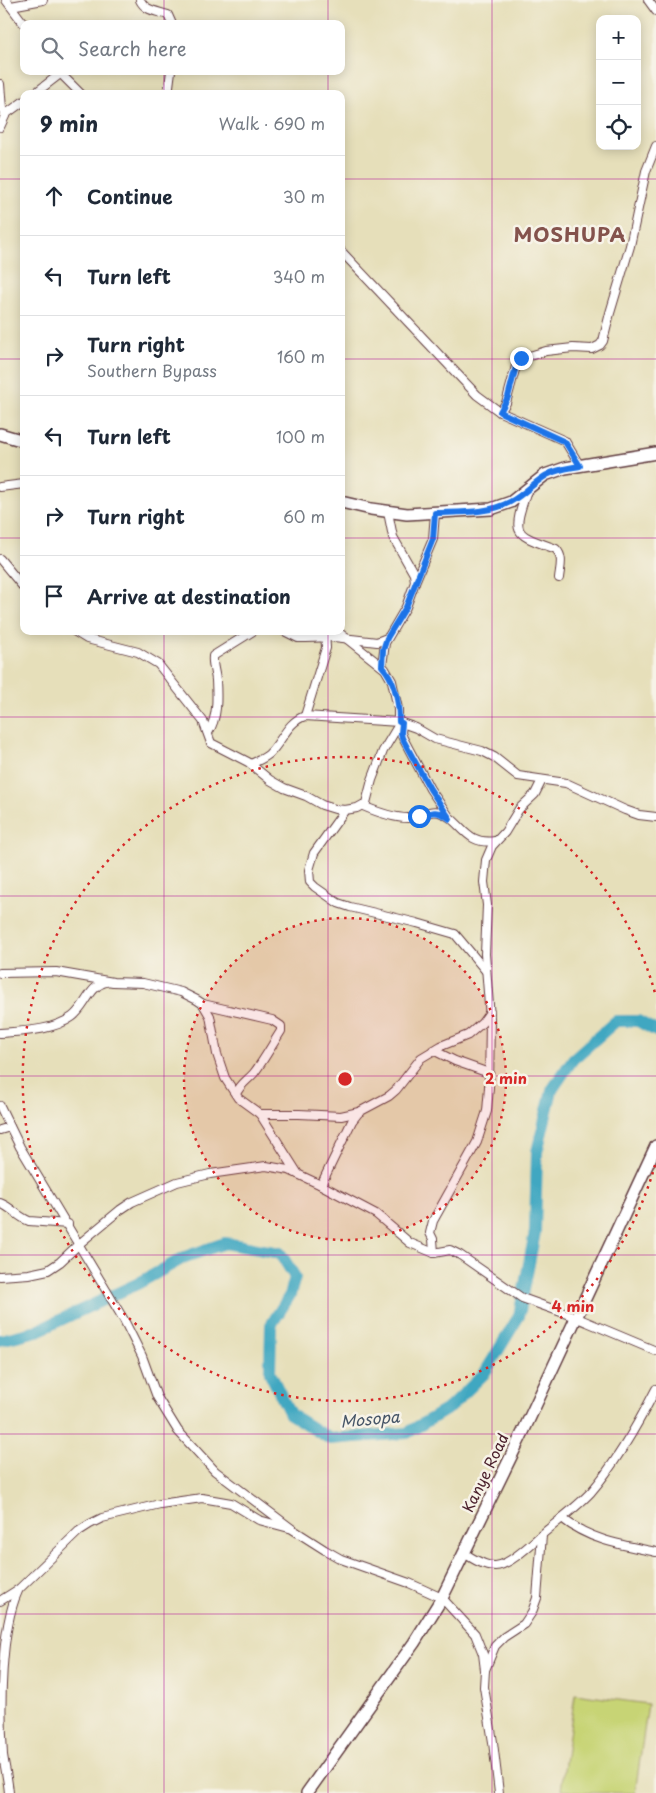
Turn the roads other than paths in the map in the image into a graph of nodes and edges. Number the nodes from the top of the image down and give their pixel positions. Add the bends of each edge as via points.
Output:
1 (44, 0) edge
2 (140, 0) edge
3 (648, 0) edge
4 (8, 3) edge
5 (656, 11) edge
6 (21, 20) edge
7 (170, 20) edge
8 (57, 75) edge
9 (61, 75) edge
10 (170, 75) edge
11 (0, 84) edge
12 (39, 90) edge
13 (77, 90) edge
14 (169, 90) edge
15 (20, 104) edge
16 (6, 114) junction
17 (0, 127) edge
18 (656, 146) edge
19 (345, 255) edge
20 (500, 412) junction
21 (0, 434) edge
22 (20, 440) edge
23 (656, 453) edge
24 (580, 466) junction
25 (20, 484) edge
26 (0, 487) edge
27 (527, 490) junction
28 (345, 503) edge
29 (388, 512) junction
30 (435, 513) junction
31 (0, 559) edge
32 (559, 578) dead end
33 (415, 582) junction
34 (20, 583) edge
35 (81, 635) edge
36 (247, 635) edge
37 (292, 635) edge
38 (319, 635) edge
39 (326, 635) edge
40 (331, 635) edge
41 (342, 635) edge
42 (345, 638) junction
43 (387, 638) junction
44 (382, 666) junction
45 (305, 716) junction
46 (400, 722) junction
47 (208, 733) junction
48 (251, 764) junction
49 (542, 780) junction
50 (363, 806) junction
51 (345, 810) junction
52 (656, 817) edge
53 (450, 819) junction
54 (495, 841) junction
55 (487, 972) junction
56 (0, 973) edge
57 (108, 982) junction
58 (203, 1004) junction
59 (490, 1012) junction
60 (0, 1033) edge
61 (433, 1050) junction
62 (489, 1073) junction
63 (236, 1094) junction
64 (0, 1106) edge
65 (359, 1112) junction
66 (260, 1114) junction
67 (10, 1127) junction
68 (0, 1130) edge
69 (656, 1146) edge
70 (298, 1174) junction
71 (321, 1185) junction
72 (0, 1203) edge
73 (68, 1224) junction
74 (79, 1244) junction
75 (434, 1253) junction
76 (0, 1276) edge
77 (575, 1317) junction
78 (656, 1351) edge
79 (656, 1389) edge
80 (562, 1518) junction
81 (292, 1529) junction
82 (542, 1535) junction
83 (656, 1552) edge
84 (464, 1553) junction
85 (19, 1589) junction
86 (442, 1598) junction
87 (0, 1601) edge
88 (485, 1670) junction
89 (9, 1793) edge
90 (307, 1793) edge
91 (499, 1793) edge

1 - 4 street
2 - 7 street via 147,9 168,14
3 - 5 street
4 - 6 street
8 - 12 street
9 - 13 street
10 - 14 street
11 - 16 street via 2,109
15 - 16 street
16 - 17 street
18 - 20 street via 646,171 630,246 603,341 592,349 546,351 523,358 519,355 508,397
19 - 20 street via 466,385
20 - 24 street via 565,442
21 - 22 main road
23 - 24 main road
24 - 27 main road via 552,472
25 - 26 street
27 - 30 main road via 511,502 491,509
27 - 32 street via 518,528 529,539 559,552
28 - 29 main road
29 - 30 main road
29 - 33 street via 393,537
30 - 33 street via 433,539
31 - 34 street
33 - 43 street via 406,607
35 - 47 street via 92,641 138,652 158,664 204,721
36 - 47 street via 213,656 216,714
37 - 38 street via 298,638
39 - 45 street via 326,648
40 - 42 street
41 - 42 street
42 - 43 street via 377,642
42 - 44 street
43 - 44 street
44 - 46 street via 392,681
45 - 46 street
45 - 48 street via 298,718 286,730 268,754
46 - 49 street via 435,739 482,751 518,776
46 - 50 street via 386,747
46 - 53 street via 402,738
47 - 48 street via 212,744
48 - 51 street via 289,791 328,807
49 - 52 street via 566,783 625,810
49 - 54 street via 535,794 519,808
50 - 51 street
50 - 53 street via 408,818 436,811
51 - 55 street via 314,852 309,870 310,882 344,905 456,934
53 - 54 street via 474,839
54 - 55 street via 484,870
55 - 59 street
56 - 57 street via 56,972
57 - 58 street via 157,985
57 - 60 street via 95,987 80,1011 65,1021 42,1029
58 - 63 street via 210,1016 225,1078
58 - 63 street via 272,1020 282,1026 258,1067
59 - 61 street via 468,1036
59 - 62 street
61 - 62 street
61 - 65 street via 421,1058 389,1096
62 - 75 street via 487,1111 478,1142 430,1230
63 - 66 street
64 - 67 street
65 - 66 street via 341,1116
65 - 71 street
66 - 70 street
67 - 68 street
67 - 73 street
69 - 77 main road, Kanye Road
70 - 71 street
70 - 74 street via 277,1168 255,1167 177,1182 132,1202
71 - 75 street via 376,1214 410,1243
72 - 73 street via 29,1221
73 - 74 street
74 - 76 street via 48,1270
74 - 81 street via 124,1320 157,1397 178,1431 215,1471
75 - 77 street via 450,1250 522,1298
77 - 78 street
77 - 84 main road, Kanye Road
79 - 80 street via 601,1479
80 - 82 street
80 - 83 street via 579,1530 607,1542
81 - 85 street via 259,1520 225,1501 193,1498 160,1504 90,1524
81 - 86 street via 341,1559
82 - 84 street via 496,1566 483,1564
82 - 88 street via 537,1598 532,1612 524,1624 504,1636 495,1646
84 - 86 main road, Kanye Road
85 - 87 street
85 - 89 street via 7,1616 1,1664 0,1718
86 - 88 street via 475,1634
86 - 90 main road, Kanye Road via 414,1643
88 - 91 street via 484,1687

